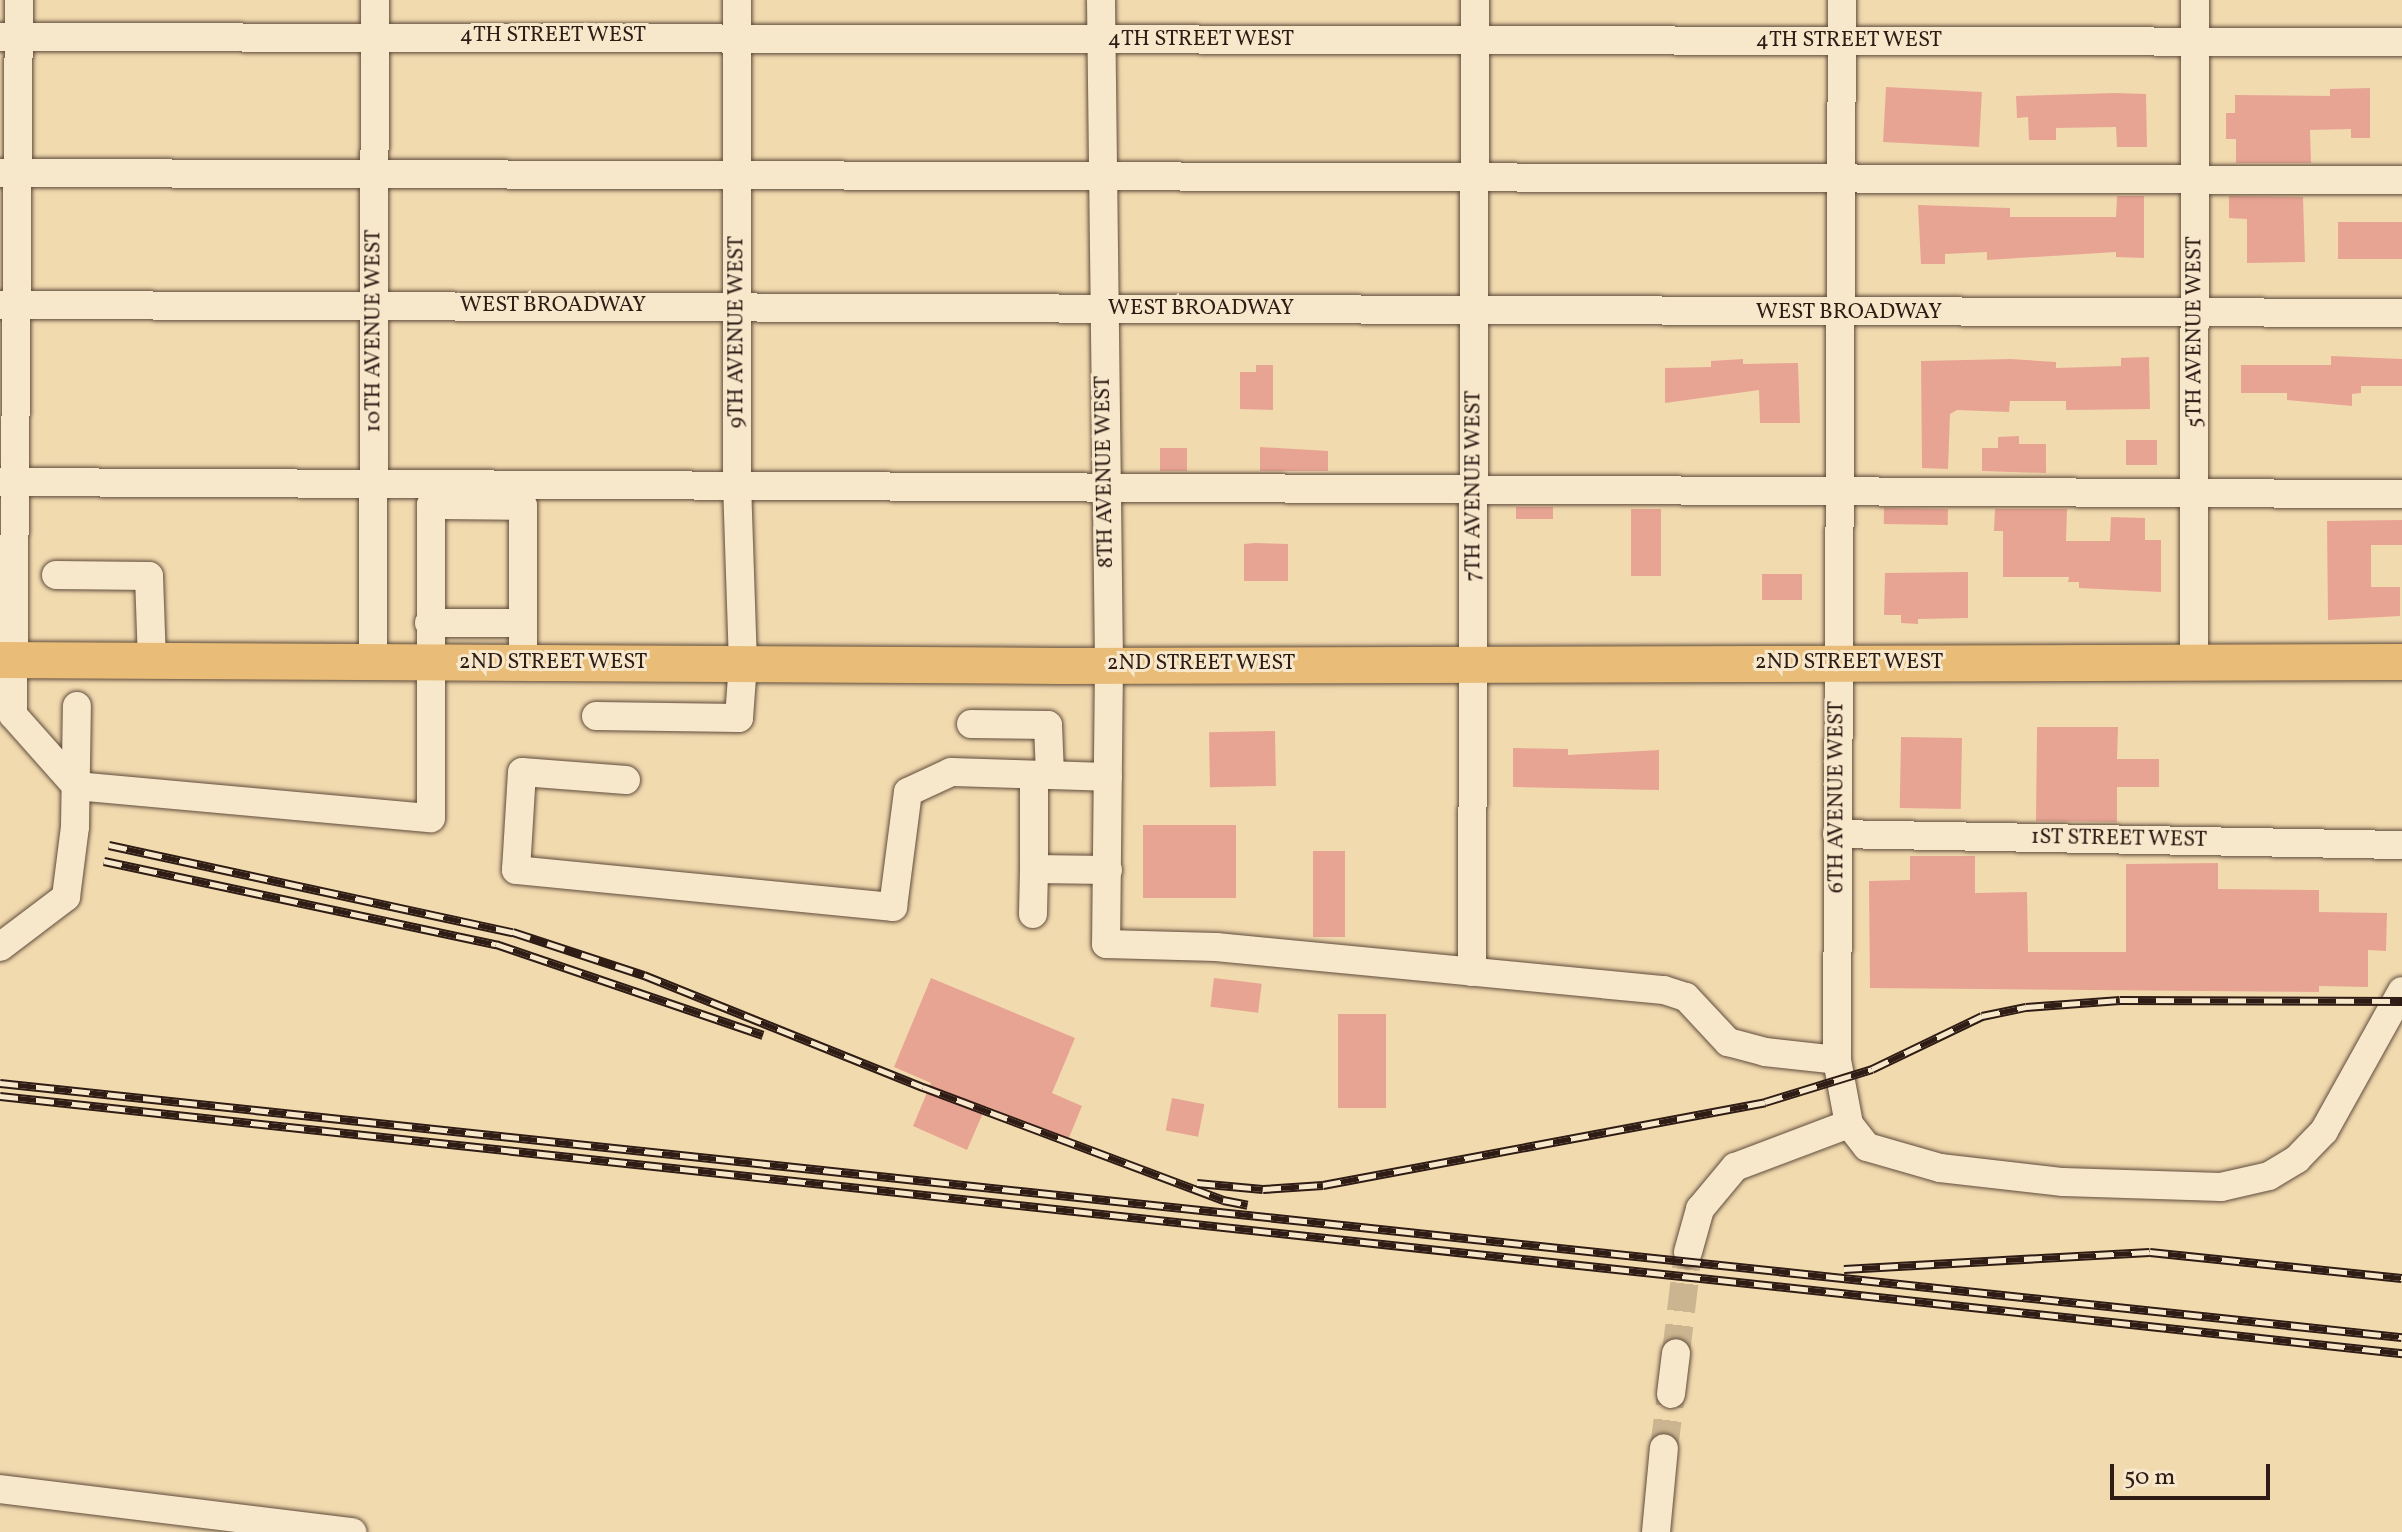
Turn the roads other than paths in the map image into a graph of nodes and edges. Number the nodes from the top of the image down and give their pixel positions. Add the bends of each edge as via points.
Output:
1 (19, 0) edge
2 (375, 0) edge
3 (737, 0) edge
4 (1101, 0) edge
5 (1475, 0) edge
6 (1842, 0) edge
7 (2195, 0) edge
8 (375, 35) junction
9 (9, 37) edge
10 (737, 37) junction
11 (1101, 40) junction
12 (1475, 41) junction
13 (1842, 41) junction
14 (2195, 42) junction
15 (2402, 42) edge
16 (8, 173) edge
17 (1102, 173) junction
18 (1475, 174) junction
19 (375, 175) junction
20 (738, 175) junction
21 (1842, 177) junction
22 (2195, 177) junction
23 (2402, 180) edge
24 (8, 305) edge
25 (374, 305) junction
26 (737, 306) junction
27 (1102, 309) junction
28 (1474, 311) junction
29 (2195, 312) junction
30 (1841, 313) junction
31 (2402, 313) edge
32 (7, 482) edge
33 (373, 484) junction
34 (737, 487) junction
35 (1104, 489) junction
36 (1474, 492) junction
37 (1839, 493) junction
38 (2402, 494) edge
39 (2195, 495) junction
40 (56, 575) dead end
41 (429, 623) junction
42 (523, 623) junction
43 (7, 660) edge
44 (152, 661) junction
45 (373, 662) junction
46 (428, 662) junction
47 (2402, 662) edge
48 (523, 663) junction
49 (1109, 663) junction
50 (1473, 663) junction
51 (1838, 663) junction
52 (743, 664) junction
53 (2194, 664) junction
54 (77, 706) dead end
55 (596, 716) dead end
56 (971, 724) dead end
57 (1042, 775) junction
58 (1108, 777) junction
59 (626, 780) dead end
60 (76, 786) junction
61 (1837, 834) junction
62 (2402, 845) edge
63 (1034, 869) junction
64 (1108, 870) junction
65 (1033, 914) dead end
66 (0, 947) edge
67 (1472, 972) junction
68 (2402, 991) edge
69 (1837, 1060) junction
70 (1849, 1124) junction
71 (1688, 1252) tunnel mouth
72 (1676, 1353) tunnel mouth
73 (1671, 1394) tunnel mouth
74 (1664, 1448) tunnel mouth
75 (0, 1489) edge
76 (352, 1532) edge
77 (1656, 1532) edge

1 - 9 street
2 - 8 street, 10TH AVENUE WEST
3 - 10 street, 9TH AVENUE WEST
4 - 11 street, 8TH AVENUE WEST
5 - 12 street, 7TH AVENUE WEST
6 - 13 street, 6TH AVENUE WEST
7 - 14 street, 5TH AVENUE WEST
8 - 9 street, 4TH STREET WEST
8 - 10 street, 4TH STREET WEST
8 - 19 street, 10TH AVENUE WEST
9 - 16 street
10 - 11 street, 4TH STREET WEST
10 - 20 street, 9TH AVENUE WEST
11 - 12 street, 4TH STREET WEST
11 - 17 street, 8TH AVENUE WEST
12 - 13 street, 4TH STREET WEST
12 - 18 street, 7TH AVENUE WEST
13 - 14 street, 4TH STREET WEST
13 - 21 street, 6TH AVENUE WEST
14 - 15 street, 4TH STREET WEST
14 - 22 street, 5TH AVENUE WEST
16 - 19 street
16 - 24 street
17 - 18 street
17 - 20 street
17 - 27 street, 8TH AVENUE WEST
18 - 21 street
18 - 28 street, 7TH AVENUE WEST
19 - 20 street
19 - 25 street, 10TH AVENUE WEST
20 - 26 street, 9TH AVENUE WEST
21 - 22 street
21 - 30 street, 6TH AVENUE WEST
22 - 23 street
22 - 29 street, 5TH AVENUE WEST
24 - 25 street, WEST BROADWAY
24 - 32 street
25 - 26 street, WEST BROADWAY
25 - 33 street, 10TH AVENUE WEST
26 - 27 street, WEST BROADWAY
26 - 34 street, 9TH AVENUE WEST
27 - 28 street, WEST BROADWAY
27 - 35 street, 8TH AVENUE WEST
28 - 30 street, WEST BROADWAY
28 - 36 street, 7TH AVENUE WEST
29 - 30 street, WEST BROADWAY
29 - 31 street, WEST BROADWAY
29 - 39 street, 5TH AVENUE WEST
30 - 37 street, 6TH AVENUE WEST
32 - 33 street
32 - 43 street
33 - 34 street
33 - 45 street, 10TH AVENUE WEST
34 - 35 street
34 - 52 street, 9TH AVENUE WEST
35 - 36 street
35 - 49 street, 8TH AVENUE WEST
36 - 37 street
36 - 50 street, 7TH AVENUE WEST
37 - 39 street
37 - 51 street, 6TH AVENUE WEST
38 - 39 street
39 - 53 street, 5TH AVENUE WEST
40 - 44 street via 149,576
41 - 42 street
41 - 42 street via 431,505 523,506
41 - 46 street
42 - 48 street
43 - 44 main road, 2ND STREET WEST
43 - 60 street via 13,715
44 - 45 main road, 2ND STREET WEST
45 - 46 main road, 2ND STREET WEST
46 - 48 main road, 2ND STREET WEST
46 - 60 street via 431,818
47 - 53 main road, 2ND STREET WEST
48 - 52 main road, 2ND STREET WEST
49 - 50 main road, 2ND STREET WEST
49 - 52 main road, 2ND STREET WEST
49 - 58 street, 8TH AVENUE WEST
50 - 51 main road, 2ND STREET WEST
50 - 67 street, 7TH AVENUE WEST
51 - 53 main road, 2ND STREET WEST
51 - 61 street, 6TH AVENUE WEST
52 - 55 street, 9TH AVENUE WEST via 739,718
54 - 60 street
56 - 57 street via 1048,725
57 - 58 street
57 - 59 street via 951,772 908,792 893,907 516,870 522,772
57 - 63 street
58 - 64 street, 8TH AVENUE WEST
60 - 66 street via 66,897
61 - 62 street, 1ST STREET WEST
61 - 69 street, 6TH AVENUE WEST
63 - 64 street
63 - 65 street
64 - 67 street, 8TH AVENUE WEST via 1106,944 1216,947
67 - 69 street via 1664,990 1686,997 1728,1042
68 - 70 street via 2324,1131 2297,1159 2269,1176 2221,1187 2063,1182 1897,1160 1867,1147
69 - 70 street, 6TH AVENUE WEST
70 - 71 street via 1735,1167 1700,1209
72 - 73 street
74 - 77 street
75 - 76 street

